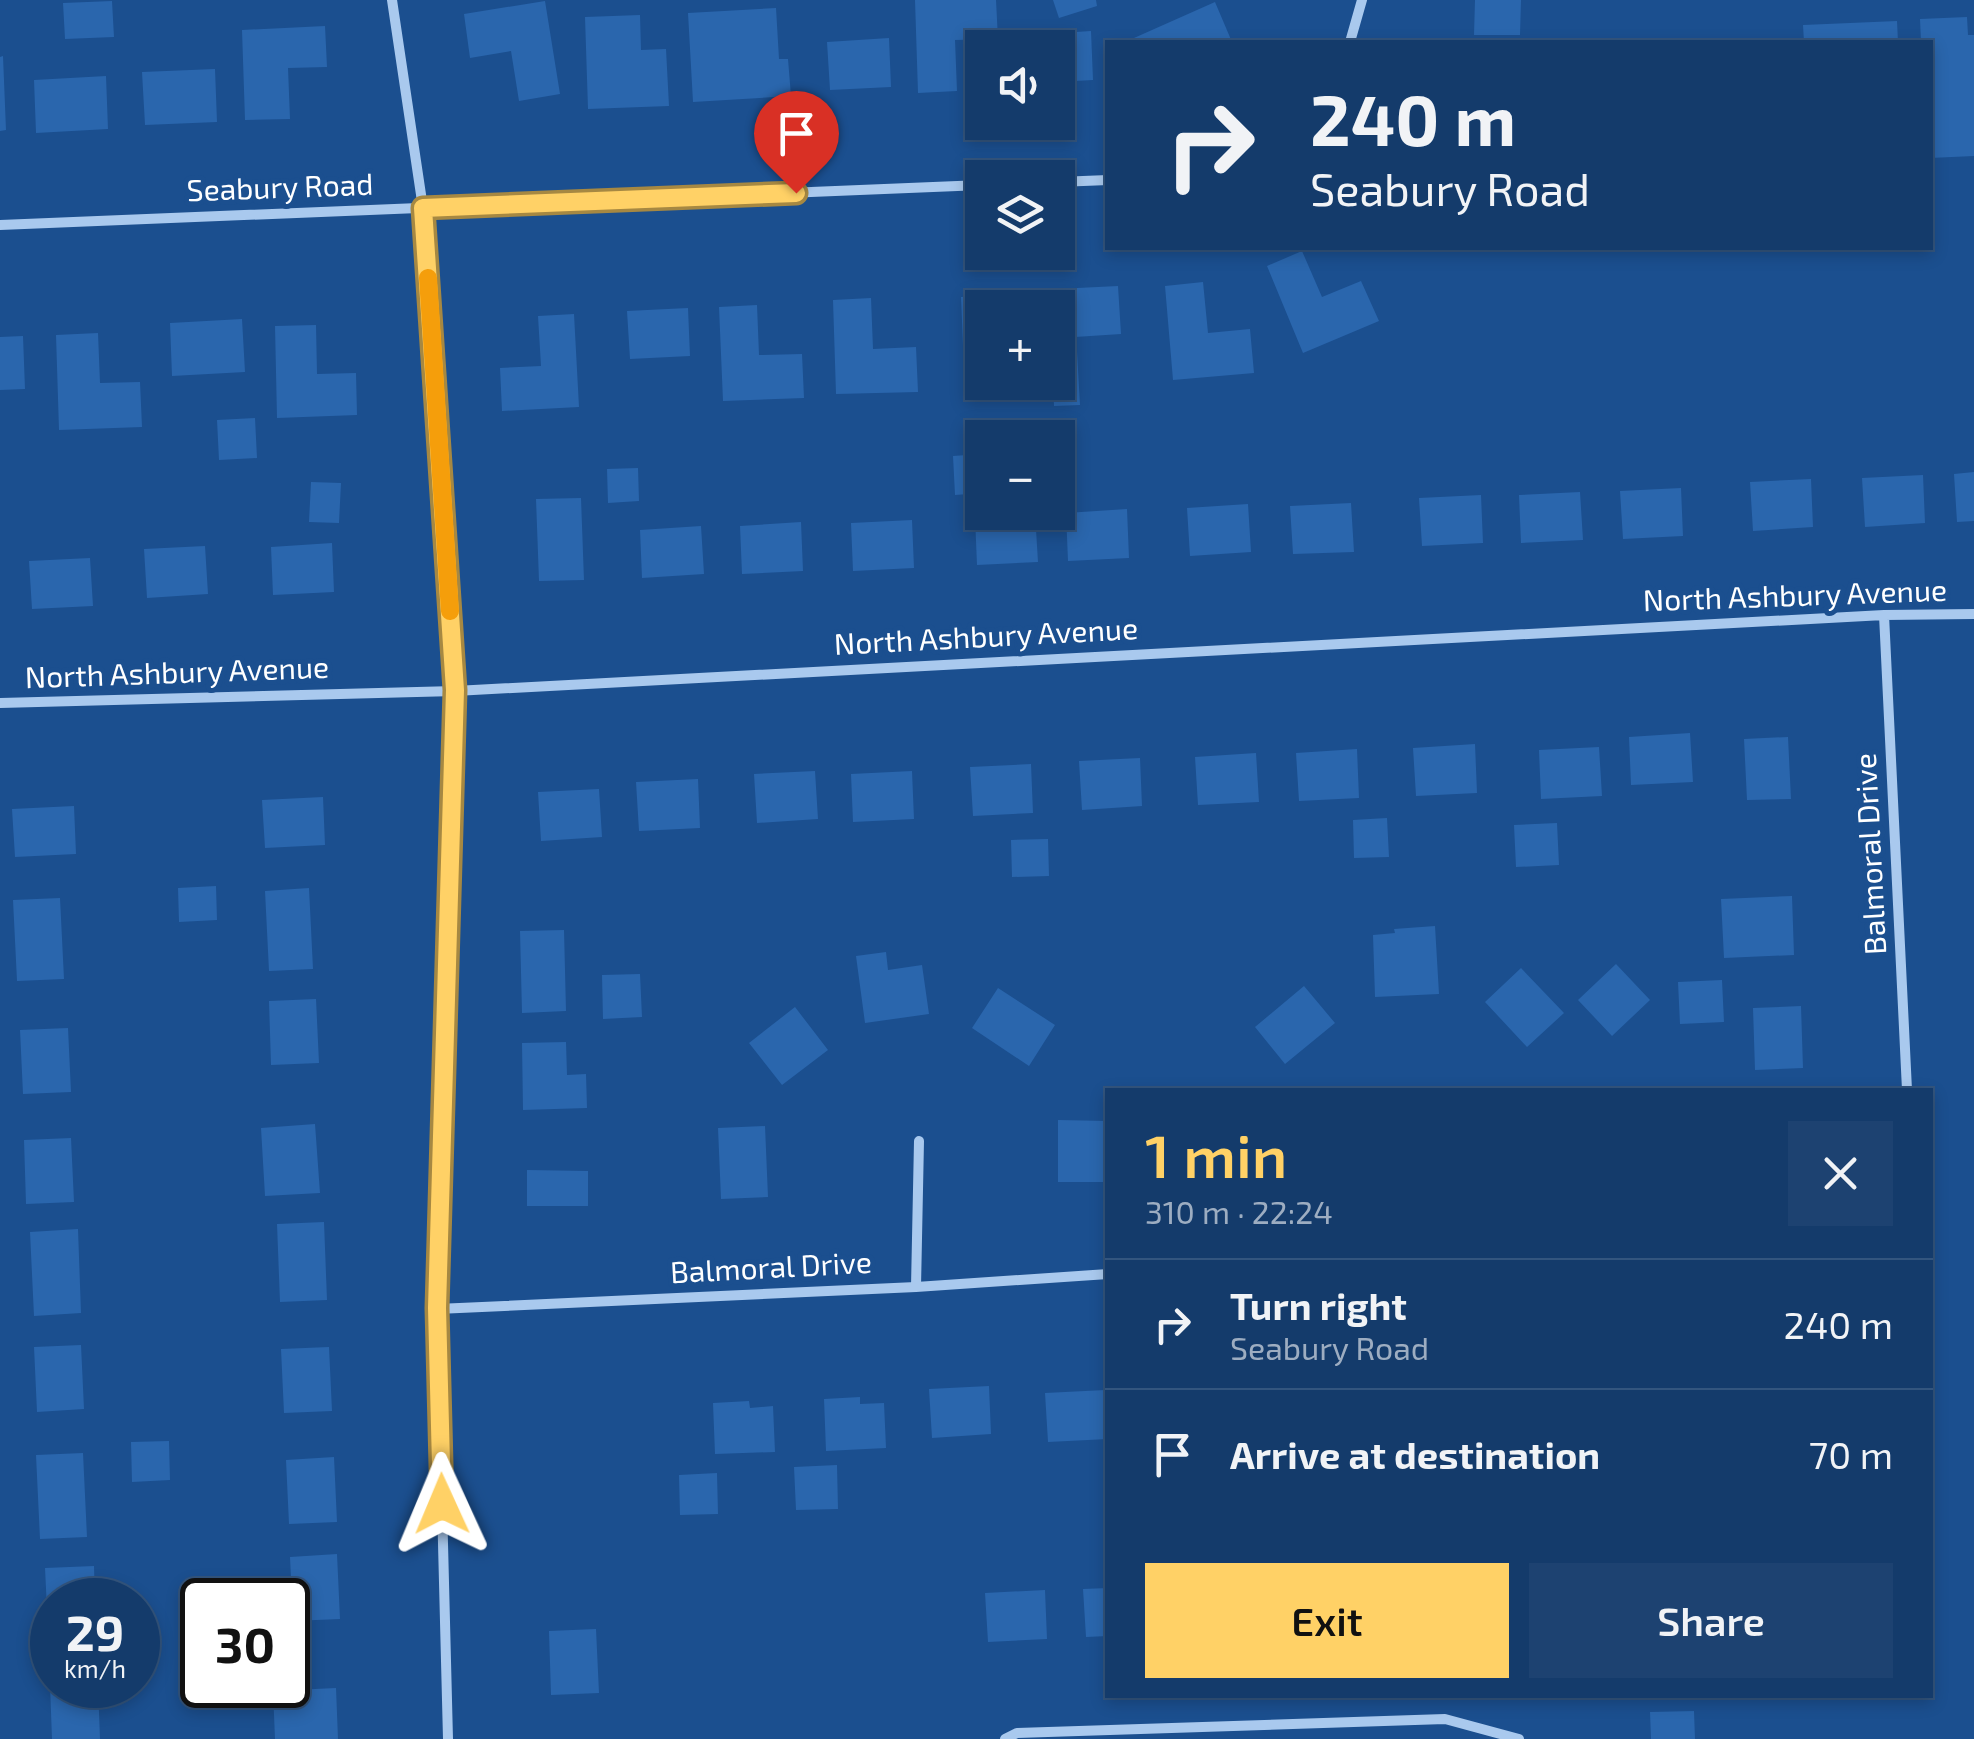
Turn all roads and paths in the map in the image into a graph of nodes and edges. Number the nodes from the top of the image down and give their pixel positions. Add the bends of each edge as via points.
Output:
1 (392, 0) edge
2 (1362, 0) edge
3 (1351, 40) edge
4 (1105, 180) edge
5 (1075, 181) edge
6 (965, 186) edge
7 (423, 208) junction
8 (0, 225) edge
9 (1974, 614) edge
10 (1884, 615) junction
11 (455, 690) junction
12 (0, 704) edge
13 (1907, 1088) edge
14 (919, 1140) dead end
15 (1105, 1274) edge
16 (916, 1287) junction
17 (437, 1308) junction
18 (448, 1739) edge
19 (1005, 1739) edge
20 (1519, 1739) edge

1 - 7 street
2 - 3 street
4 - 5 street
6 - 7 street, Seabury Road
7 - 8 street, Seabury Road
7 - 11 street
9 - 10 street, North Ashbury Avenue
10 - 11 street, North Ashbury Avenue
10 - 13 street, Balmoral Drive
11 - 12 street, North Ashbury Avenue
11 - 17 street
14 - 16 street
15 - 16 street, Balmoral Drive
16 - 17 street, Balmoral Drive
17 - 18 street
19 - 20 street via 1017,1733 1445,1719

